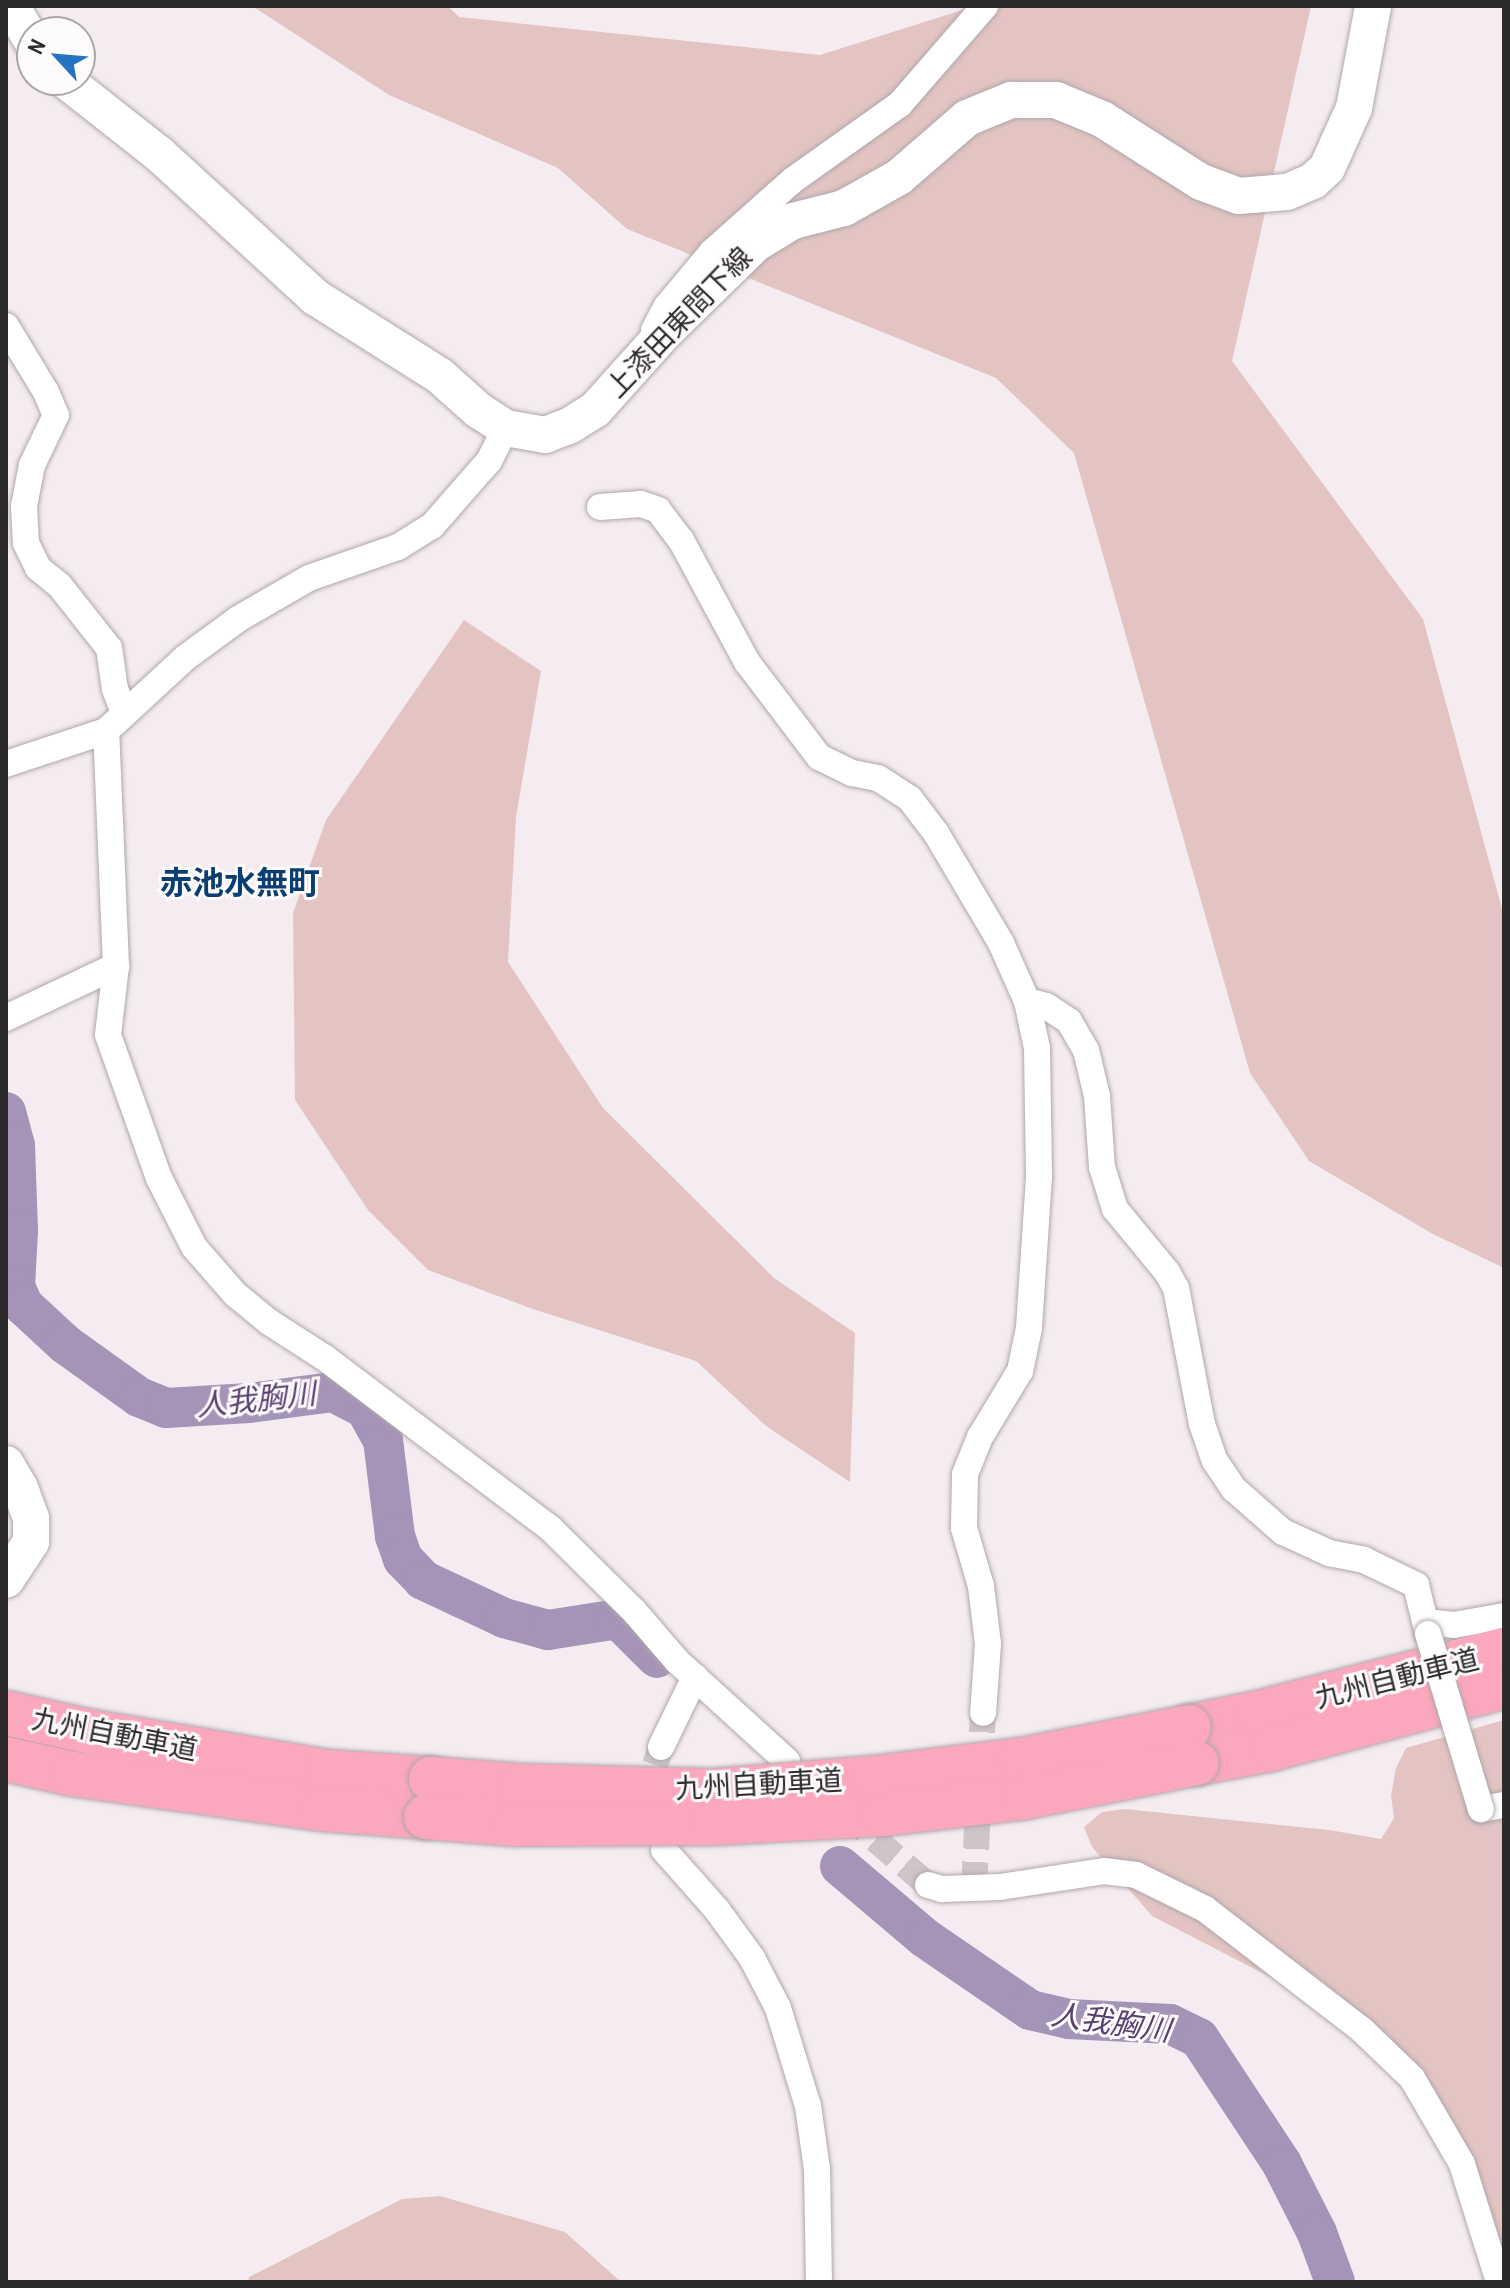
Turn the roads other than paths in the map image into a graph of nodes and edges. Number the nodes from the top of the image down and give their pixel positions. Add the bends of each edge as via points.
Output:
1 (985, 6) edge
2 (1373, 6) edge
3 (85, 96) edge
4 (6, 326) edge
5 (632, 372) junction
6 (506, 428) junction
7 (600, 507) dead end
8 (115, 722) junction
9 (6, 764) edge
10 (116, 966) junction
11 (1027, 1001) junction
12 (6, 1018) edge
13 (6, 1464) edge
14 (6, 1580) edge
15 (1504, 1616) edge
16 (1427, 1628) junction
17 (1504, 1650) edge
18 (695, 1677) junction
19 (1504, 1686) edge
20 (6, 1713) edge
21 (983, 1713) tunnel mouth
22 (1193, 1745) junction
23 (661, 1747) tunnel mouth
24 (6, 1759) edge
25 (787, 1761) dead end
26 (428, 1798) junction
27 (1493, 1807) edge
28 (664, 1850) dead end
29 (928, 1885) tunnel mouth
30 (819, 2282) edge
31 (1499, 2282) edge

1 - 5 street via 900,104 793,180 712,252 667,306
2 - 5 main road, 上漆田東間下線 via 1354,108 1327,168 1313,181 1287,192 1239,196 1201,182 1090,114 1056,100 1011,100 967,118 899,177 844,208 793,221 755,244
3 - 6 main road, 上漆田東間下線 via 159,154 315,297 440,376
4 - 8 street via 56,415 32,465 24,506 26,543 38,568 60,586 109,648
5 - 6 main road, 上漆田東間下線 via 595,410 569,426 545,435
6 - 8 street via 489,461 432,526 398,547 309,578 238,619 185,658
7 - 11 street via 641,504 658,510 681,540 747,662 819,757 852,773 878,778 910,799 1001,943
8 - 9 street
8 - 10 street
10 - 12 street
10 - 18 street via 108,1035 159,1178 194,1247 235,1294 269,1322 325,1358 550,1528
11 - 16 street via 1069,1021 1086,1050 1097,1096 1102,1167 1115,1209 1176,1288 1202,1424 1215,1461 1234,1489 1283,1532 1416,1585
11 - 21 street via 1037,1048 1039,1177 1029,1328 1020,1371 980,1437 965,1474 964,1528 981,1586 988,1644
13 - 14 main road via 31,1518 31,1542
15 - 16 street
16 - 27 street, bridge
17 - 22 highway, 九州自動車道 via 1258,1713
18 - 23 street
18 - 25 street
19 - 22 highway, 九州自動車道 via 1271,1749
20 - 26 highway, 九州自動車道 via 328,1772
22 - 26 highway, 九州自動車道, bridge via 713,1791 521,1786
24 - 26 highway, 九州自動車道 via 73,1774 323,1809
28 - 30 street via 752,1958 778,2008 808,2106 817,2169
29 - 31 street via 1000,1887 1104,1871 1136,1875 1205,1909 1362,2030 1412,2078 1462,2164

